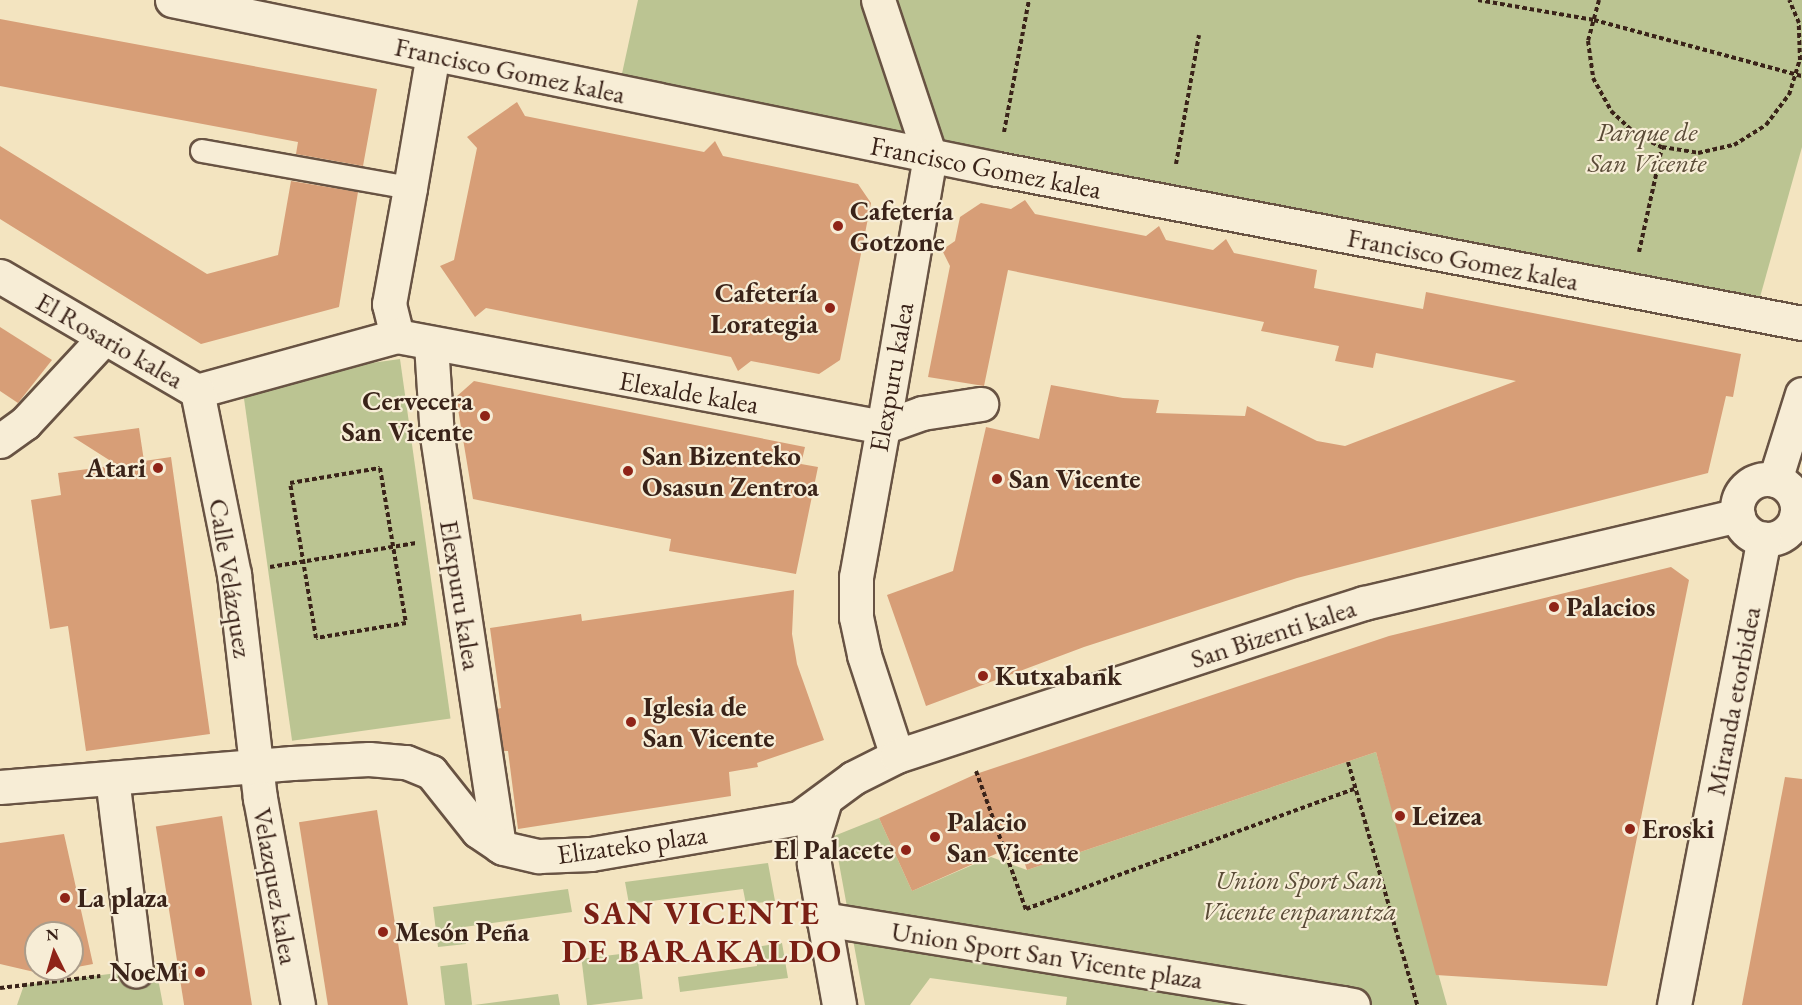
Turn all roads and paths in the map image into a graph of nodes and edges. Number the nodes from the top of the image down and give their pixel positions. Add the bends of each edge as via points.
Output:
1 (172, 0) edge
2 (878, 0) edge
3 (1029, 0) edge
4 (1478, 0) edge
5 (1599, 0) edge
6 (1790, 0) edge
7 (1594, 20) junction
8 (1199, 35) dead end
9 (433, 54) junction
10 (1796, 74) junction
11 (1802, 76) edge
12 (1662, 147) junction
13 (202, 151) dead end
14 (930, 156) junction
15 (997, 169) junction
16 (410, 188) junction
17 (1168, 202) junction
18 (0, 276) edge
19 (1630, 291) junction
20 (1802, 323) edge
21 (397, 336) junction
22 (105, 338) junction
23 (431, 344) junction
24 (197, 391) junction
25 (1802, 394) edge
26 (981, 404) dead end
27 (883, 427) junction
28 (0, 441) edge
29 (1776, 480) junction
30 (1738, 515) junction
31 (1799, 519) edge
32 (452, 538) junction
33 (1764, 539) junction
34 (394, 547) junction
35 (303, 562) junction
36 (234, 573) junction
37 (963, 733) junction
38 (897, 756) junction
39 (1348, 762) dead end
40 (259, 767) junction
41 (112, 778) junction
42 (0, 788) edge
43 (1356, 788) junction
44 (825, 800) junction
45 (499, 845) junction
46 (1026, 909) junction
47 (822, 919) junction
48 (1024, 950) junction
49 (136, 971) joint
50 (0, 988) edge
51 (1347, 1004) edge
52 (298, 1005) edge
53 (839, 1005) edge
54 (1417, 1005) edge
55 (1674, 1005) edge

1 - 9 street, Francisco Gomez kalea
2 - 14 street, Elexpuru kalea
3 - 15 path
4 - 7 path
5 - 7 path
6 - 10 path via 1799,23 1800,60
7 - 10 path
7 - 12 path via 1588,41 1593,78 1606,103 1638,136
8 - 17 path
9 - 14 street, Francisco Gomez kalea
9 - 16 street
10 - 11 path
10 - 12 path via 1789,95 1766,125 1734,145 1698,153
12 - 19 path
13 - 16 lane
14 - 15 street, Francisco Gomez kalea
14 - 27 street, Elexpuru kalea
15 - 17 street, Francisco Gomez kalea
16 - 21 street via 389,304
17 - 19 street, Francisco Gomez kalea
18 - 22 street, El Rosario kalea
19 - 20 street, Francisco Gomez kalea
21 - 23 street, Elexalde kalea
21 - 24 street, El Rosario kalea
22 - 24 street, El Rosario kalea
22 - 28 street via 26,423
23 - 27 street, Elexalde kalea
23 - 32 street, Elexpuru kalea via 437,436
24 - 36 street, Calle Velázquez
25 - 29 street
26 - 27 street via 922,413
27 - 38 street, Elexpuru kalea via 856,577 856,617 864,655
29 - 30 street via 1761,480 1745,489 1737,506
29 - 31 street via 1794,497
30 - 33 street via 1747,531
30 - 37 street, San Bizenti kalea via 1364,603
31 - 33 street via 1784,534
32 - 34 path
32 - 45 street, Elexpuru kalea
33 - 55 street, Miranda etorbidea
34 - 35 path
34 - 35 path via 406,623 350,633 316,638
34 - 35 path via 380,468 357,471 290,483
35 - 36 path
36 - 40 street, Calle Velázquez
37 - 38 street, San Bizenti kalea
37 - 46 path
38 - 44 street, San Bizenti kalea via 853,778
39 - 43 path
40 - 41 street, Elizateko plaza
40 - 45 street, Elizateko plaza via 369,759 406,762 431,772 478,831
40 - 52 street, Velazquez kalea via 260,798
41 - 42 street, Elizateko plaza
41 - 49 street
43 - 46 path
43 - 54 path
44 - 45 street, Elizateko plaza via 799,818 591,854 539,855
44 - 47 street via 814,837
46 - 48 path
47 - 48 street, Union Sport San Vicente plaza
47 - 53 street
48 - 51 street, Union Sport San Vicente plaza
49 - 50 path

